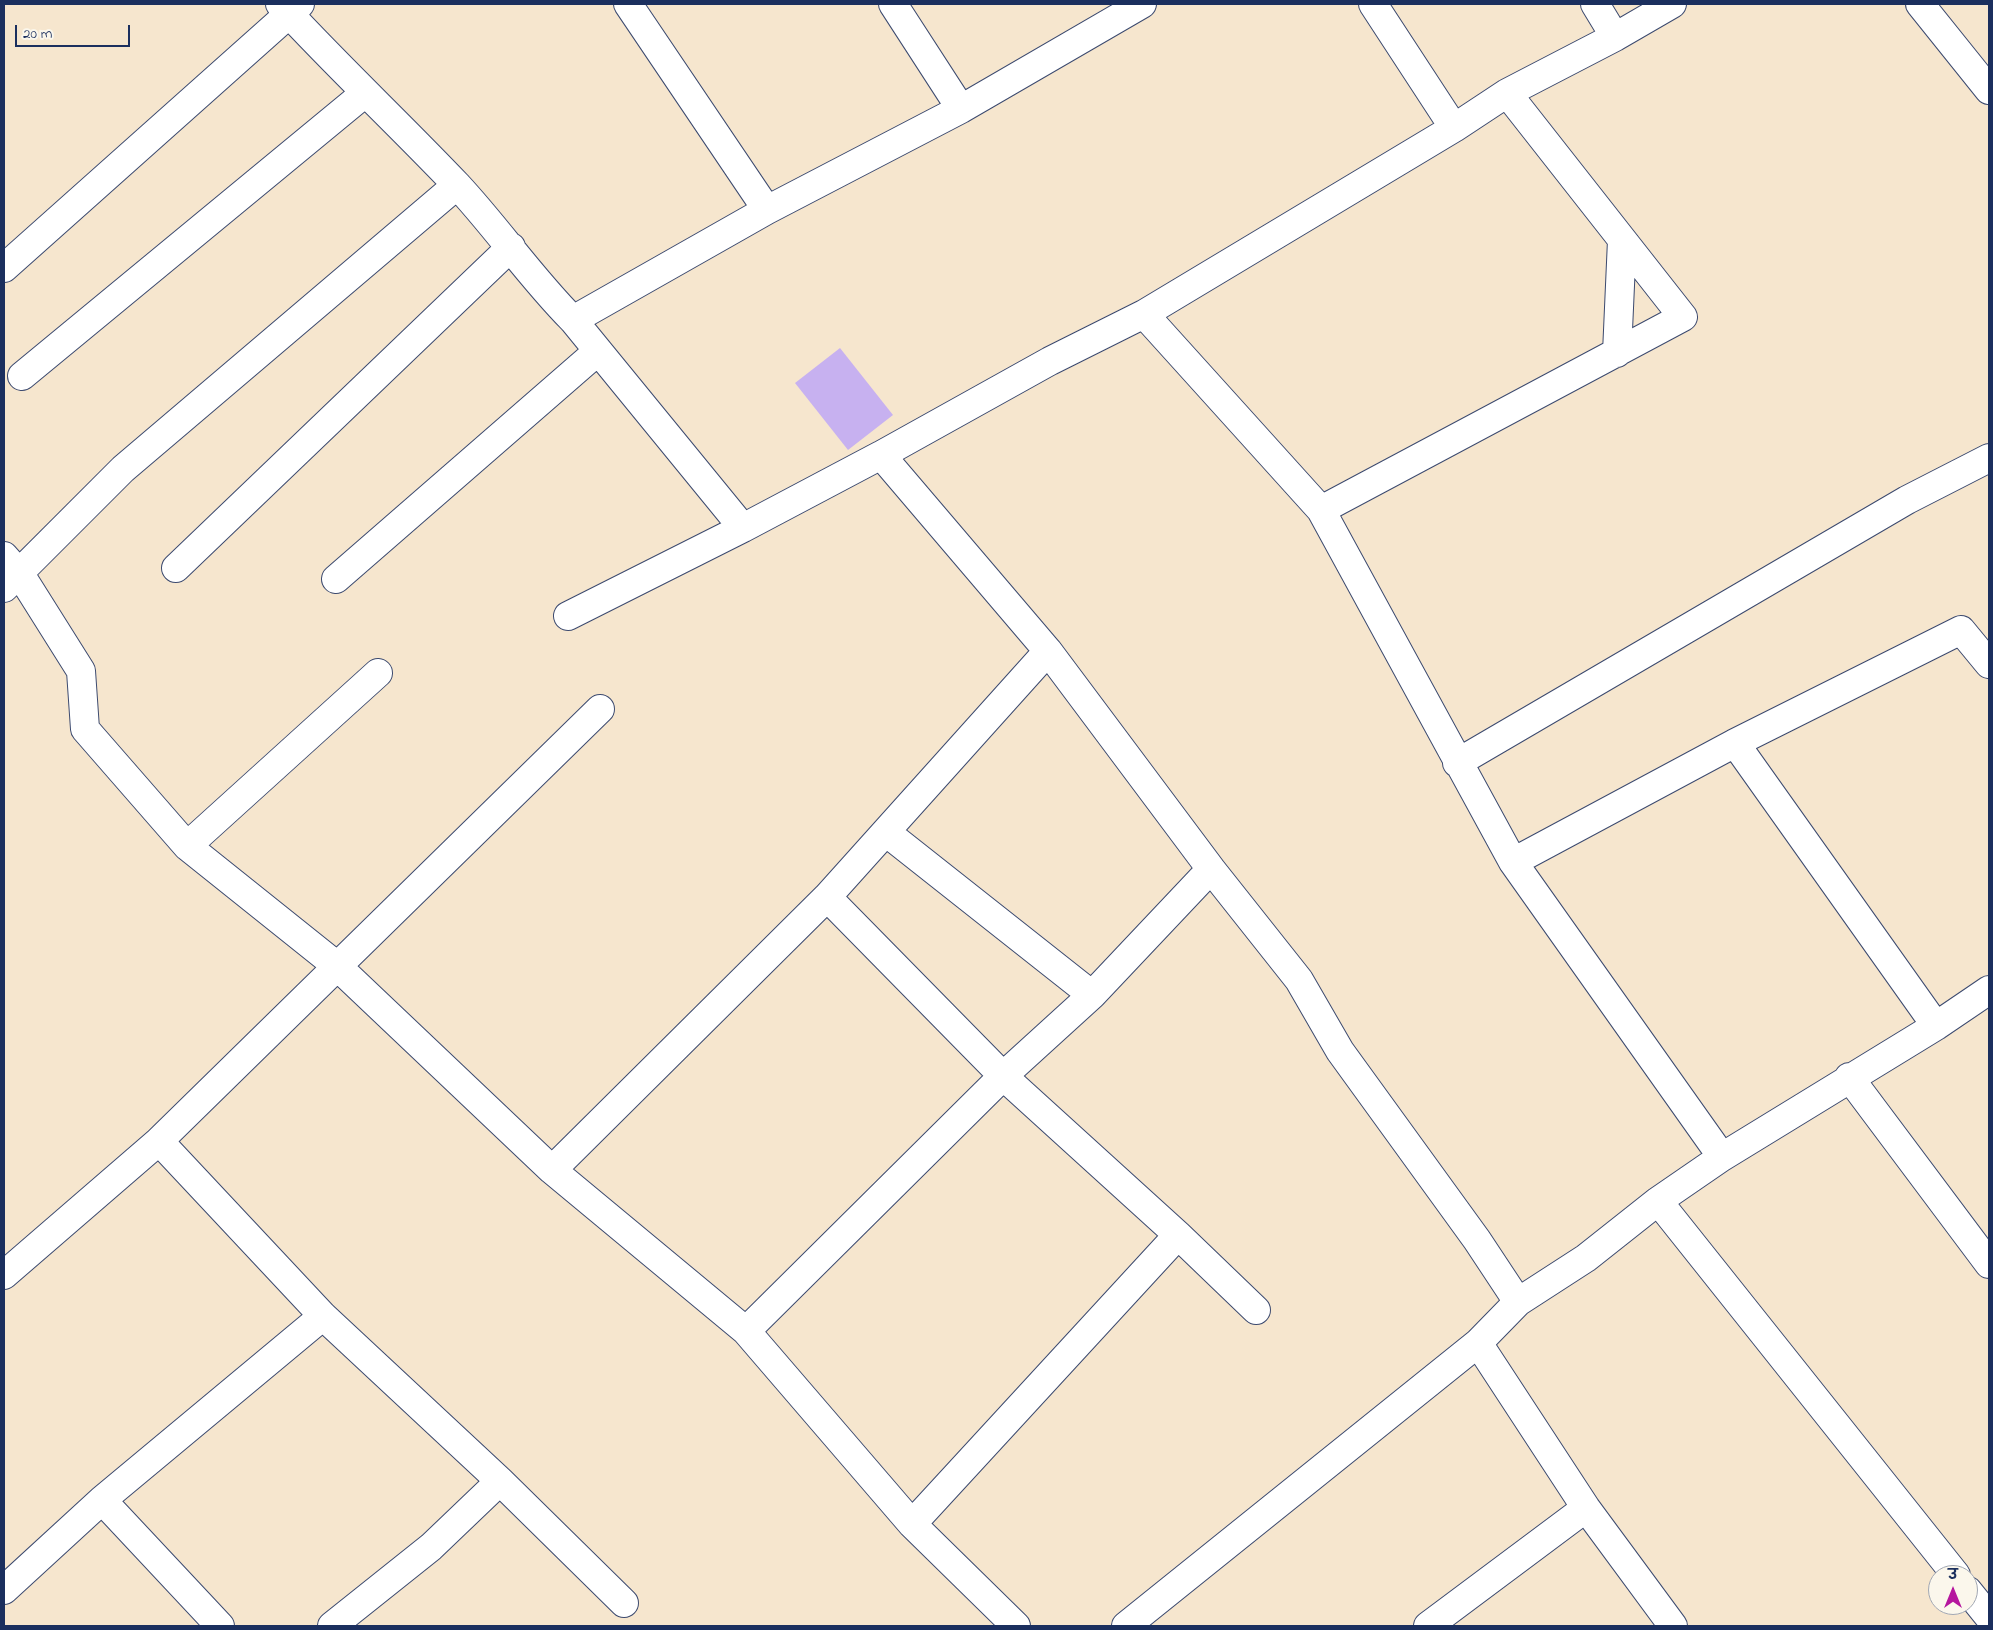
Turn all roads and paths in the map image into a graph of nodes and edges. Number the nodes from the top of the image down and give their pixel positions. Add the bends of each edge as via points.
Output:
1 (628, 4) edge
2 (892, 4) edge
3 (1142, 4) edge
4 (1373, 4) edge
5 (1595, 4) edge
6 (1672, 4) edge
7 (1920, 4) edge
8 (290, 7) edge
9 (1615, 37) junction
10 (1988, 86) edge
11 (365, 93) junction
12 (1507, 93) junction
13 (961, 109) junction
14 (1454, 128) junction
15 (457, 185) junction
16 (767, 210) junction
17 (1622, 240) junction
18 (511, 247) junction
19 (4, 268) edge
20 (1144, 314) junction
21 (573, 320) junction
22 (598, 351) junction
23 (1617, 353) junction
24 (22, 376) dead end
25 (880, 455) junction
26 (1989, 458) edge
27 (1321, 510) junction
28 (743, 528) junction
29 (176, 568) dead end
30 (9, 572) edge
31 (336, 579) dead end
32 (568, 616) dead end
33 (1048, 652) junction
34 (1989, 664) edge
35 (378, 673) dead end
36 (600, 709) dead end
37 (1736, 743) junction
38 (1457, 763) junction
39 (887, 833) junction
40 (187, 846) junction
41 (1513, 862) junction
42 (1211, 869) junction
43 (827, 897) junction
44 (337, 966) junction
45 (1989, 990) edge
46 (1092, 995) junction
47 (1936, 1026) junction
48 (1003, 1076) junction
49 (1850, 1077) junction
50 (159, 1141) junction
51 (1722, 1157) junction
52 (552, 1170) junction
53 (1658, 1201) junction
54 (1178, 1235) junction
55 (1989, 1264) edge
56 (4, 1274) edge
57 (1518, 1302) junction
58 (1256, 1310) dead end
59 (323, 1316) junction
60 (746, 1331) junction
61 (1478, 1343) junction
62 (500, 1481) junction
63 (102, 1500) junction
64 (1586, 1508) junction
65 (912, 1524) junction
66 (1948, 1565) edge
67 (4, 1590) edge
68 (624, 1603) dead end
69 (1978, 1603) edge
70 (1989, 1617) edge
71 (220, 1626) edge
72 (332, 1626) edge
73 (1016, 1626) edge
74 (1126, 1626) edge
75 (1428, 1626) edge
76 (1674, 1626) edge

1 - 16 street
2 - 13 street
3 - 13 street
4 - 14 street
5 - 9 street
6 - 9 street
7 - 10 street
8 - 11 street
8 - 19 street
9 - 12 street
11 - 15 street
11 - 24 street
12 - 14 street
12 - 17 street
13 - 16 street
14 - 20 street
15 - 18 street
15 - 30 street via 123,469
16 - 21 street
17 - 23 street
17 - 23 street via 1683,317
18 - 21 street via 546,293
18 - 29 street
20 - 25 street via 1050,361
20 - 27 street
21 - 22 street
22 - 28 street
22 - 31 street
23 - 27 street
25 - 28 street
25 - 33 street
26 - 38 street via 1907,500
27 - 38 street
28 - 32 street
30 - 40 street via 81,671 85,729
33 - 39 street
33 - 42 street
34 - 37 street via 1961,630
35 - 40 street
36 - 44 street
37 - 41 street
37 - 47 street
38 - 41 street
39 - 43 street
39 - 46 street
40 - 44 street
41 - 51 street
42 - 46 street
42 - 57 street via 1299,980 1340,1051
43 - 48 street
43 - 52 street
44 - 50 street
44 - 52 street
45 - 47 street
46 - 48 street
47 - 49 street
48 - 54 street
48 - 60 street
49 - 51 street
49 - 55 street
50 - 56 street
50 - 59 street
51 - 53 street
52 - 60 street
53 - 57 street via 1586,1258
53 - 66 street
54 - 58 street
54 - 65 street
57 - 61 street
59 - 62 street
59 - 63 street
60 - 65 street
61 - 64 street
61 - 74 street
62 - 68 street
62 - 72 street via 431,1547
63 - 67 street
63 - 71 street
64 - 75 street
64 - 76 street
65 - 73 street
69 - 70 street

